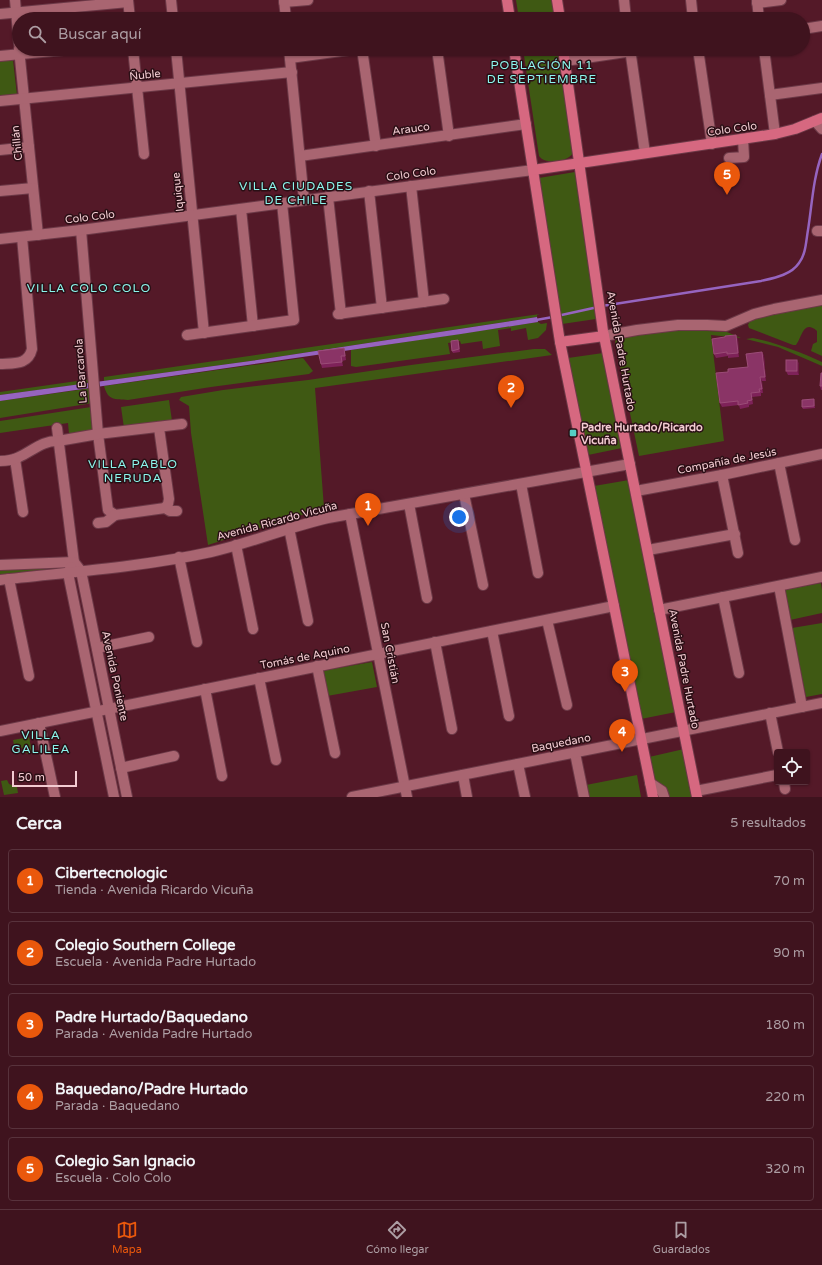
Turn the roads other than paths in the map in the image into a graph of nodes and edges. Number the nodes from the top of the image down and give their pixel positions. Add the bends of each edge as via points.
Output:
1 (15, 0) edge
2 (171, 0) edge
3 (308, 0) edge
4 (507, 0) edge
5 (557, 0) edge
6 (624, 0) edge
7 (691, 0) edge
8 (780, 0) edge
9 (128, 1) edge
10 (284, 1) edge
11 (757, 2) edge
12 (16, 12) edge
13 (25, 12) edge
14 (129, 12) edge
15 (172, 12) edge
16 (285, 12) edge
17 (509, 12) edge
18 (559, 12) edge
19 (625, 12) edge
20 (692, 12) edge
21 (758, 12) edge
22 (12, 13) edge
23 (0, 14) edge
24 (822, 26) edge
25 (810, 28) edge
26 (12, 52) edge
27 (0, 56) edge
28 (21, 56) edge
29 (134, 56) edge
30 (177, 56) edge
31 (290, 56) edge
32 (363, 56) edge
33 (438, 56) edge
34 (515, 56) edge
35 (564, 56) edge
36 (595, 56) edge
37 (632, 56) edge
38 (699, 56) edge
39 (765, 56) edge
40 (565, 61) junction
41 (292, 72) junction
42 (180, 84) junction
43 (137, 88) junction
44 (822, 88) edge
45 (770, 95) junction
46 (24, 99) junction
47 (0, 101) edge
48 (820, 122) edge
49 (526, 124) junction
50 (775, 134) junction
51 (449, 136) junction
52 (743, 139) junction
53 (712, 144) junction
54 (376, 146) junction
55 (29, 147) junction
56 (0, 150) edge
57 (645, 153) junction
58 (144, 154) dead end
59 (300, 156) junction
60 (729, 158) dead end
61 (580, 162) junction
62 (533, 170) junction
63 (411, 186) junction
64 (33, 188) junction
65 (0, 191) edge
66 (369, 192) junction
67 (328, 197) junction
68 (304, 200) junction
69 (282, 203) junction
70 (241, 209) junction
71 (193, 215) junction
72 (81, 230) junction
73 (38, 235) junction
74 (22, 237) junction
75 (0, 239) edge
76 (444, 300) dead end
77 (822, 300) edge
78 (424, 302) junction
79 (382, 308) junction
80 (253, 326) junction
81 (204, 333) junction
82 (187, 335) dead end
83 (604, 336) junction
84 (560, 342) junction
85 (0, 364) edge
86 (182, 424) dead end
87 (57, 428) dead end
88 (159, 428) junction
89 (98, 434) junction
90 (58, 441) junction
91 (822, 454) edge
92 (15, 459) junction
93 (0, 462) edge
94 (779, 463) junction
95 (630, 464) junction
96 (587, 472) junction
97 (722, 475) junction
98 (521, 484) junction
99 (636, 491) junction
100 (464, 494) junction
101 (409, 504) junction
102 (165, 508) junction
103 (177, 511) dead end
104 (23, 512) dead end
105 (111, 513) junction
106 (350, 514) junction
107 (98, 523) dead end
108 (289, 528) junction
109 (734, 534) junction
110 (795, 540) dead end
111 (236, 545) junction
112 (648, 550) junction
113 (738, 552) dead end
114 (179, 558) junction
115 (74, 562) junction
116 (0, 565) edge
117 (81, 571) junction
118 (68, 573) junction
119 (538, 573) dead end
120 (822, 577) edge
121 (4, 579) edge
122 (483, 585) dead end
123 (779, 586) junction
124 (723, 597) junction
125 (428, 598) dead end
126 (614, 606) junction
127 (659, 610) junction
128 (547, 620) junction
129 (308, 621) dead end
130 (253, 629) dead end
131 (492, 631) junction
132 (150, 637) dead end
133 (197, 642) dead end
134 (435, 642) junction
135 (97, 648) junction
136 (378, 654) junction
137 (317, 666) junction
138 (739, 673) dead end
139 (29, 676) dead end
140 (259, 678) junction
141 (205, 689) junction
142 (822, 703) edge
143 (566, 705) dead end
144 (802, 707) junction
145 (109, 708) junction
146 (96, 711) junction
147 (770, 713) junction
148 (509, 716) dead end
149 (39, 723) junction
150 (452, 729) dead end
151 (0, 731) edge
152 (684, 731) junction
153 (641, 739) junction
154 (777, 749) edge
155 (335, 753) dead end
156 (575, 753) junction
157 (174, 756) dead end
158 (276, 760) dead end
159 (518, 764) junction
160 (121, 768) junction
161 (462, 775) junction
162 (774, 775) edge
163 (222, 776) dead end
164 (650, 783) junction
165 (406, 792) edge
166 (697, 794) edge
167 (55, 797) edge
168 (114, 797) edge
169 (127, 797) edge
170 (352, 797) edge
171 (467, 797) edge
172 (525, 797) edge
173 (584, 797) edge
174 (653, 797) edge
175 (664, 797) edge

1 - 12 street, Chillán
2 - 15 street
3 - 10 street
4 - 17 main road
5 - 18 main road
6 - 19 street
7 - 20 street
8 - 11 street
9 - 13 street
9 - 14 street
10 - 16 street
11 - 21 street
22 - 23 street
24 - 25 street
26 - 27 street
28 - 46 street, Chillán
29 - 43 street
30 - 42 street, Iquique
31 - 41 street
32 - 54 street
33 - 51 street
34 - 49 main road
35 - 40 main road, Avenida Padre Hurtado
36 - 40 street
37 - 57 street
38 - 53 street
39 - 45 street
40 - 61 main road, Avenida Padre Hurtado
41 - 42 street, Ñuble
41 - 59 street
42 - 43 street, Ñuble
42 - 71 street, Iquique
43 - 46 street, Ñuble
43 - 58 street
44 - 45 street
45 - 50 street
46 - 47 street, Ñuble
46 - 55 street, Chillán
48 - 50 main road, Colo Colo
49 - 51 street, Arauco
49 - 62 main road
50 - 52 main road, Colo Colo
51 - 54 street, Arauco
52 - 53 main road, Colo Colo
52 - 60 street via 744,157
53 - 57 main road, Colo Colo
54 - 59 street, Arauco
55 - 56 street
55 - 64 street, Chillán
57 - 61 main road, Colo Colo
59 - 68 street
61 - 62 main road, Colo Colo
61 - 83 main road, Avenida Padre Hurtado
62 - 63 street, Colo Colo
62 - 84 main road
63 - 66 street, Colo Colo
63 - 78 street
64 - 65 street
64 - 73 street, Chillán
66 - 67 street, Colo Colo
66 - 79 street
67 - 68 street, Colo Colo
67 - 79 street via 339,314
68 - 69 street, Colo Colo
69 - 70 street, Colo Colo
69 - 80 street via 294,320
70 - 71 street, Colo Colo
70 - 80 street
71 - 72 street, Colo Colo
71 - 81 street, Iquique
72 - 73 street, Colo Colo
72 - 89 street, La Barcarola
73 - 74 street, Colo Colo
74 - 75 street, Colo Colo
74 - 85 street via 32,349 26,360
76 - 78 street
77 - 83 street via 754,314 726,326 672,326
78 - 79 street
80 - 81 street
81 - 82 street
83 - 84 main road
83 - 95 main road, Avenida Padre Hurtado
84 - 96 main road
86 - 88 street
87 - 90 street
88 - 89 street
88 - 102 street via 169,499
89 - 90 street
89 - 105 street, La Barcarola
90 - 92 street via 48,442
90 - 115 street
91 - 94 street, Compañía de Jesús
92 - 93 street
92 - 104 street
94 - 97 street, Compañía de Jesús
94 - 110 street
95 - 96 street, Avenida Ricardo Vicuña
95 - 99 main road, Avenida Padre Hurtado
96 - 98 street, Avenida Ricardo Vicuña
96 - 126 main road
97 - 99 street, Compañía de Jesús
97 - 109 street
98 - 100 street, Avenida Ricardo Vicuña
98 - 119 street
99 - 112 main road, Avenida Padre Hurtado
100 - 101 street, Avenida Ricardo Vicuña
100 - 122 street
101 - 106 street, Avenida Ricardo Vicuña
101 - 125 street
102 - 103 street
102 - 105 street
105 - 107 street via 106,522
106 - 108 street, Avenida Ricardo Vicuña
106 - 136 street, San Cristián
108 - 111 street, Avenida Ricardo Vicuña
108 - 129 street
109 - 112 street
109 - 113 street
111 - 114 street, Avenida Ricardo Vicuña
111 - 130 street
112 - 127 main road, Avenida Padre Hurtado
114 - 117 street, Avenida Ricardo Vicuña
114 - 133 street
115 - 116 street
115 - 117 street, Avenida Poniente
115 - 118 street
117 - 118 street, Avenida Ricardo Vicuña
117 - 135 street, Avenida Poniente
118 - 121 street, Avenida Ricardo Vicuña
118 - 146 street
120 - 123 street
121 - 139 street
123 - 124 street
123 - 144 street
124 - 127 street
124 - 138 street
126 - 128 street, Tomás de Aquino
126 - 153 main road
127 - 152 main road, Avenida Padre Hurtado
128 - 131 street, Tomás de Aquino
128 - 143 street
131 - 134 street, Tomás de Aquino
131 - 148 street
132 - 135 street
134 - 136 street, Tomás de Aquino
134 - 150 street
135 - 145 street, Avenida Poniente
136 - 137 street, Tomás de Aquino
136 - 165 street, San Cristián
137 - 140 street, Tomás de Aquino
137 - 155 street
140 - 141 street, Tomás de Aquino
140 - 158 street
141 - 145 street, Tomás de Aquino
141 - 163 street
142 - 144 street, Baquedano
144 - 147 street, Baquedano
145 - 146 street, Tomás de Aquino
145 - 160 street, Avenida Poniente
146 - 149 street, Tomás de Aquino
146 - 168 street
147 - 152 street, Baquedano
147 - 154 street
149 - 151 street, Tomás de Aquino
149 - 167 street
152 - 153 street, Baquedano
152 - 166 main road, Avenida Padre Hurtado
153 - 156 street, Baquedano
153 - 164 main road
156 - 159 street, Baquedano
156 - 173 street
157 - 160 street
159 - 161 street, Baquedano
159 - 172 street
160 - 169 street, Avenida Poniente
161 - 165 street, Baquedano
161 - 171 street
162 - 166 street
164 - 174 main road
164 - 175 street via 662,791
165 - 170 street, Baquedano

